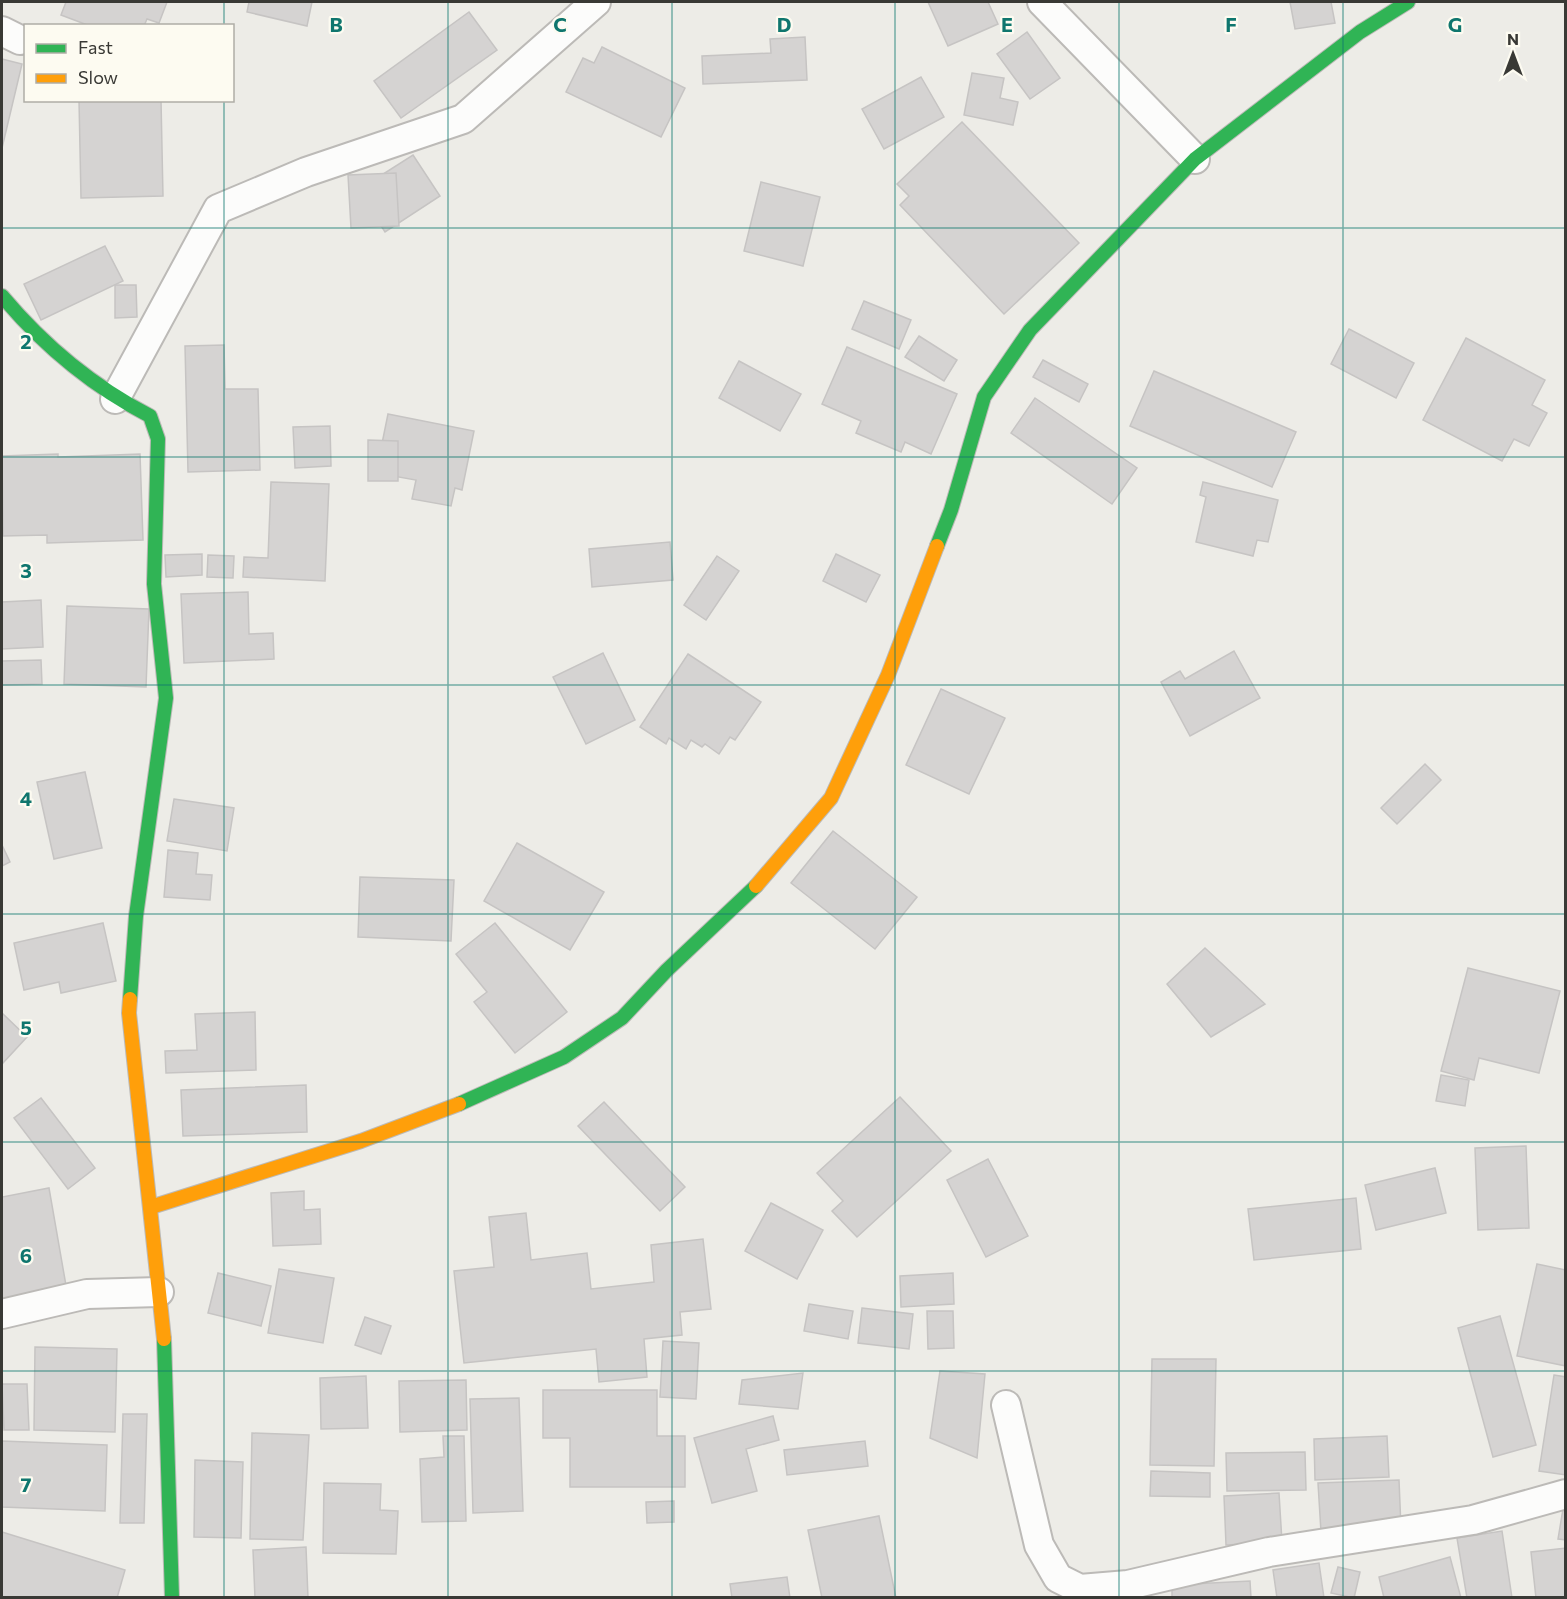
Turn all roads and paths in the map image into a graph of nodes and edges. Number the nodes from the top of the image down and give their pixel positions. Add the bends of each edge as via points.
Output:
1 (596, 2) edge
2 (1042, 2) edge
3 (1408, 2) edge
4 (1195, 159) junction
5 (2, 296) edge
6 (115, 399) junction
7 (151, 1207) junction
8 (159, 1292) junction
9 (2, 1314) edge
10 (1006, 1405) dead end
11 (1566, 1494) edge
12 (172, 1598) edge

1 - 6 street via 463,119 306,172 218,209
2 - 4 street
3 - 4 street via 1360,32
4 - 7 street via 1030,330 984,397 951,510 883,686 831,798 764,878 622,1018 564,1057 483,1095 361,1141
5 - 6 street via 17,316
6 - 7 street via 150,416 159,439 154,584 166,698 136,916 129,1013
7 - 8 street
8 - 9 street via 87,1294
8 - 12 street
10 - 11 street via 1039,1545 1058,1578 1080,1589 1128,1585 1269,1552 1473,1520

